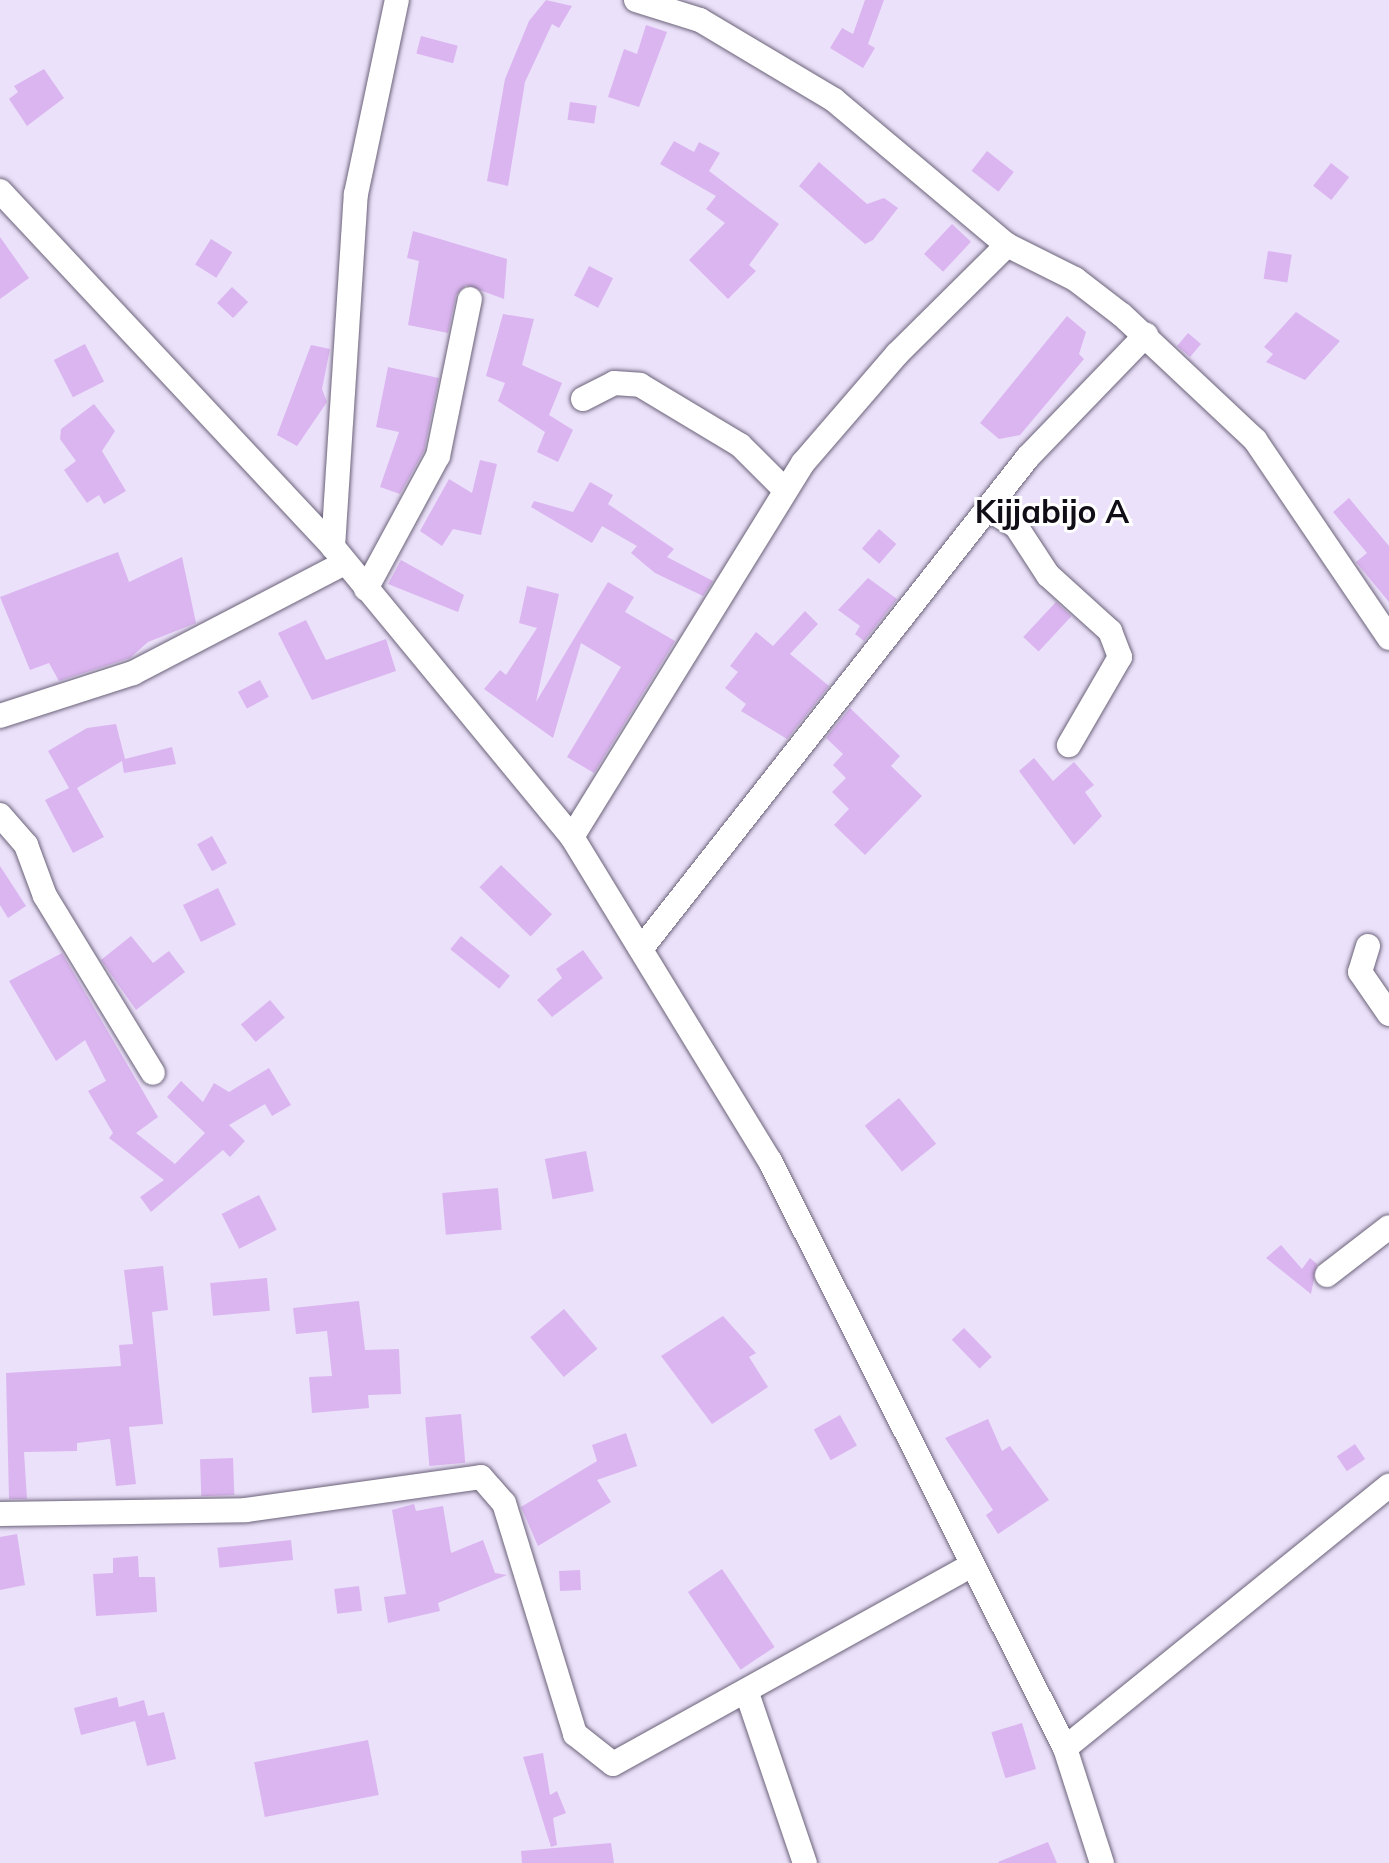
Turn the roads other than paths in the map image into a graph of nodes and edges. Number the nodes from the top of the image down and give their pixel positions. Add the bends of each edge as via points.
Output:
1 (397, 0) edge
2 (636, 0) edge
3 (0, 191) edge
4 (1007, 245) junction
5 (470, 299) dead end
6 (1146, 335) junction
7 (583, 399) dead end
8 (784, 489) junction
9 (990, 510) junction
10 (339, 555) junction
11 (366, 589) junction
12 (1389, 638) edge
13 (0, 716) edge
14 (1069, 745) dead end
15 (0, 815) edge
16 (572, 837) junction
17 (1368, 946) dead end
18 (641, 949) junction
19 (1389, 1014) edge
20 (153, 1073) dead end
21 (1389, 1227) edge
22 (1327, 1275) dead end
23 (1389, 1486) edge
24 (0, 1514) edge
25 (970, 1566) junction
26 (747, 1693) junction
27 (1065, 1748) junction
28 (805, 1863) edge
29 (1102, 1863) edge

1 - 10 street via 356,194
2 - 4 street via 700,20 834,100
3 - 10 street
4 - 6 street via 1075,279
4 - 8 street via 897,354
5 - 11 street via 438,456
6 - 9 street via 1059,421
6 - 12 street via 1255,440
7 - 8 street via 614,383 640,385 740,445
8 - 16 street
9 - 14 street via 1016,526 1048,575 1110,631 1120,657
9 - 18 street
10 - 11 street
10 - 13 street via 133,673
11 - 16 street
15 - 20 street via 26,845 45,896
16 - 18 street
17 - 19 street via 1360,972
18 - 25 street via 770,1161
21 - 22 street
23 - 27 street
24 - 26 street via 246,1510 481,1477 500,1492 528,1601 563,1681 562,1704 595,1756 613,1764 634,1758
25 - 26 street
25 - 27 street
26 - 28 street
27 - 29 street

